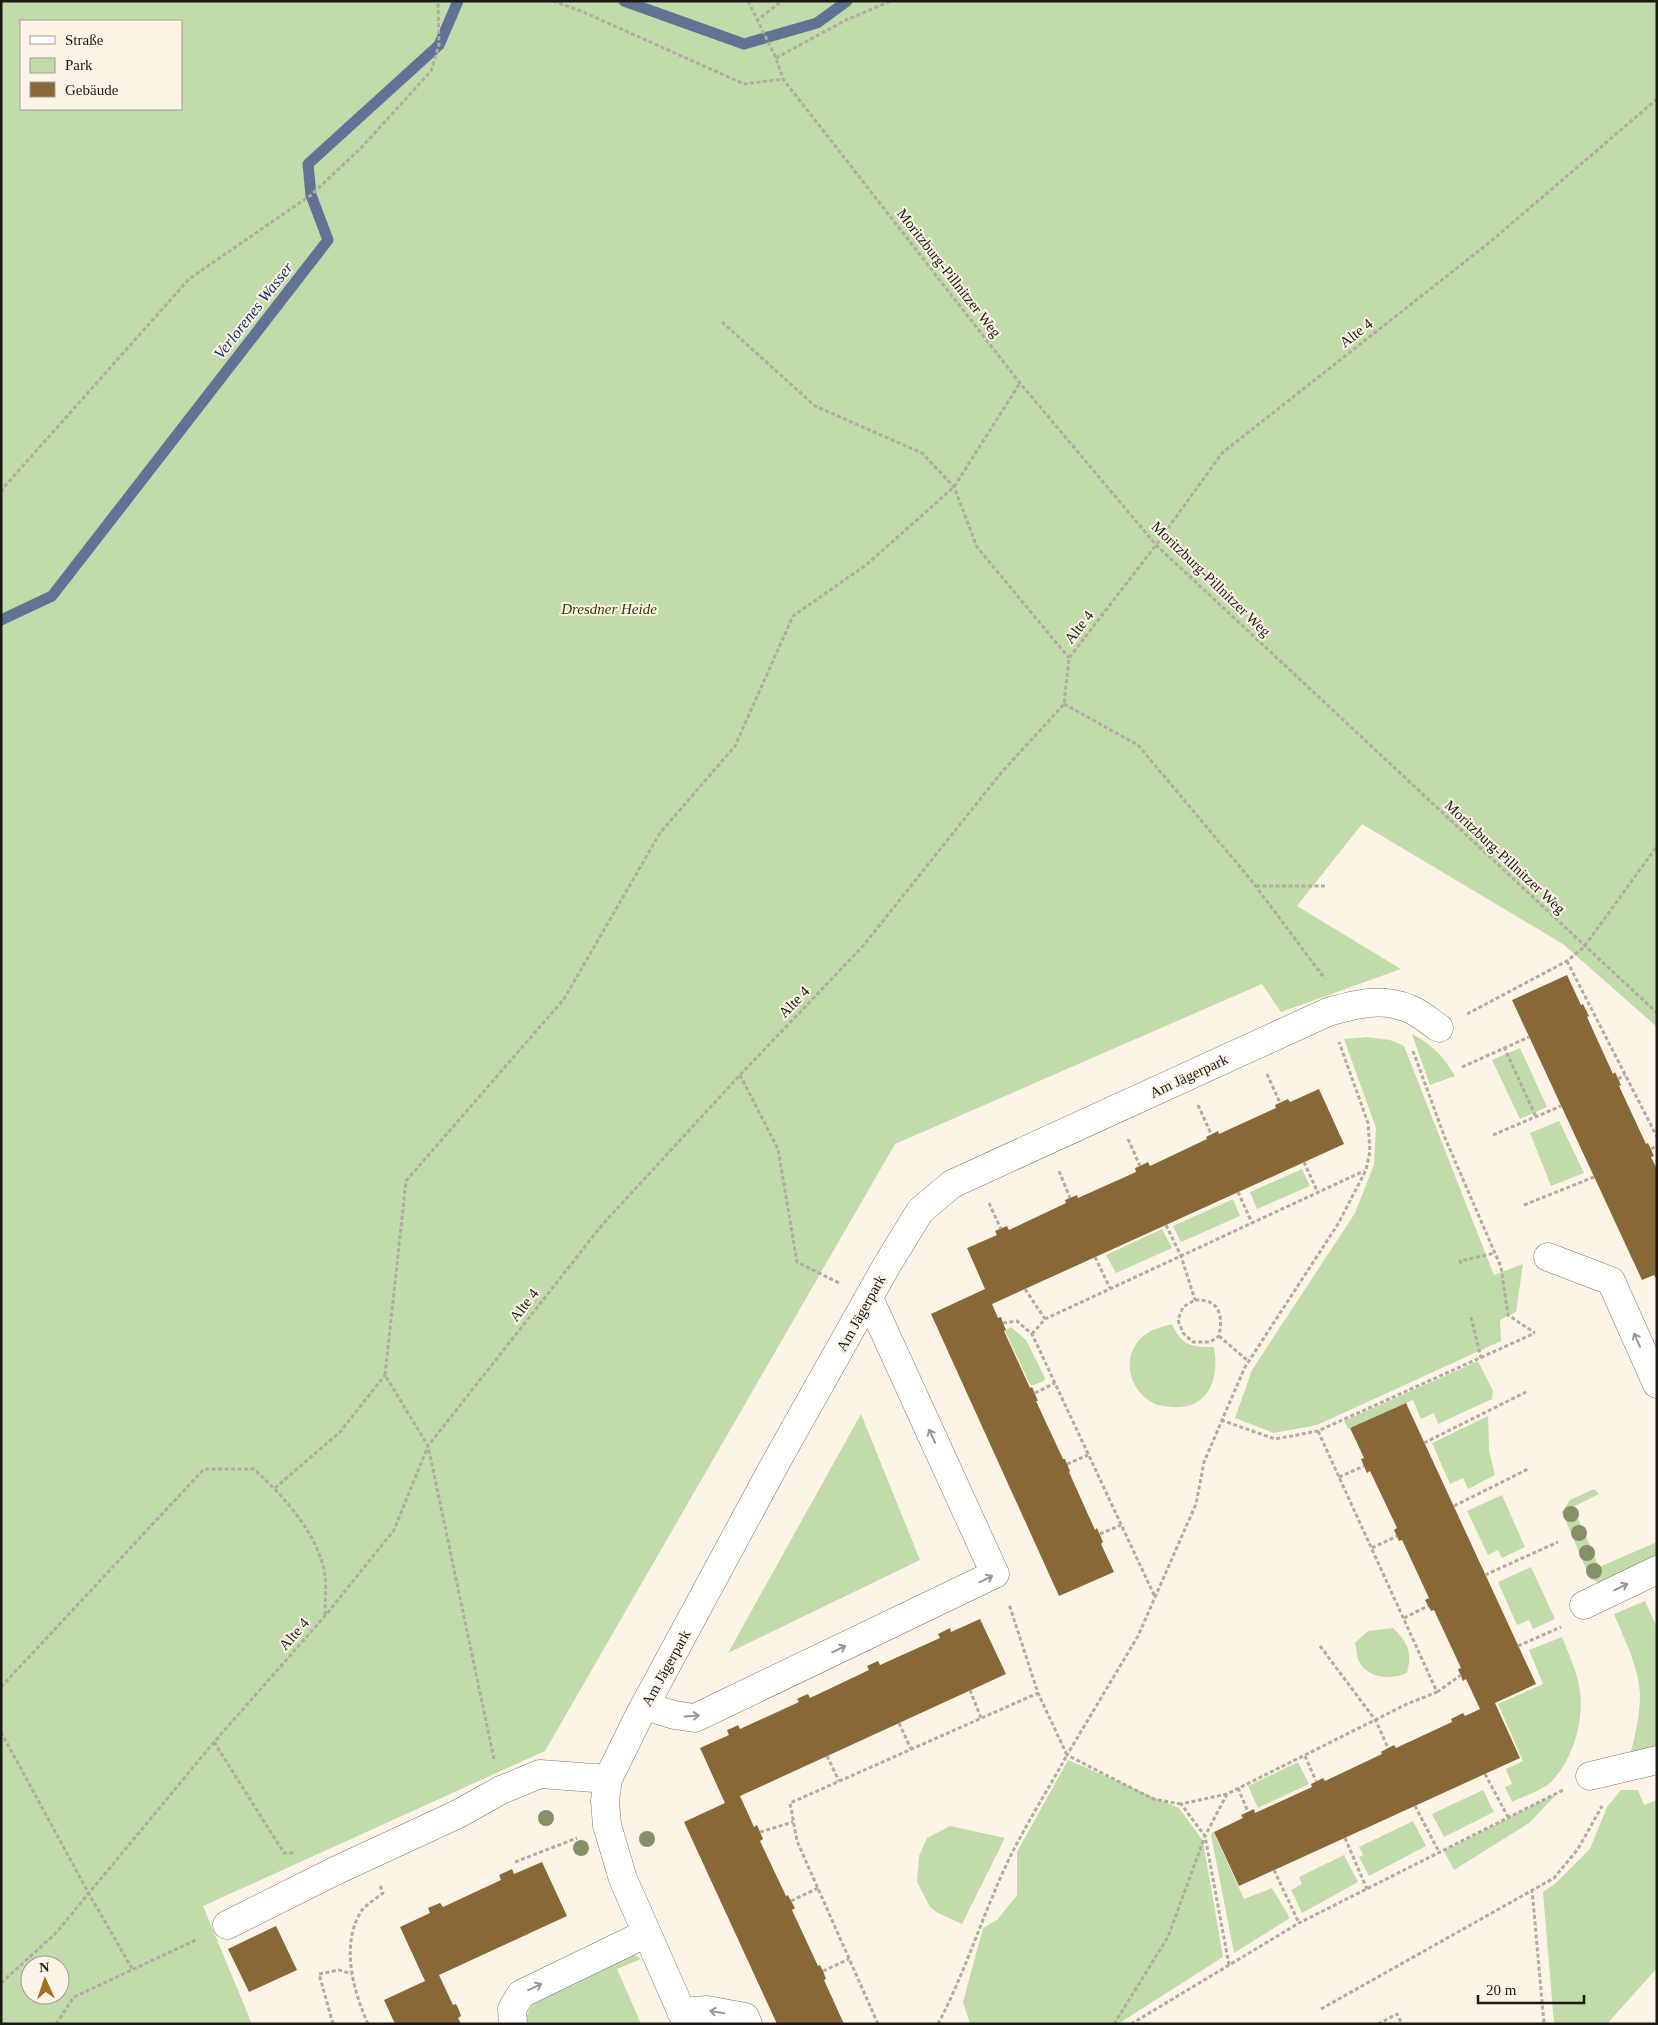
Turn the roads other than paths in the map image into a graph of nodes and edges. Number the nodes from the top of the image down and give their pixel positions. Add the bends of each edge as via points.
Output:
1 (1439, 1028) road end
2 (1548, 1257) dead end
3 (869, 1298) junction
4 (1657, 1384) edge
5 (1657, 1570) edge
6 (1584, 1605) dead end
7 (645, 1706) junction
8 (1657, 1760) edge
9 (1590, 1776) road end
10 (608, 1779) junction
11 (227, 1925) road end
12 (647, 1933) junction
13 (684, 2018) edge
14 (513, 2024) edge
15 (748, 2024) edge

1 - 3 street, Am Jägerpark via 1411,1009 1395,1004 1376,1002 1328,1012 952,1184 920,1211
4 -> 2 street via 1611,1281
3 - 7 street, Am Jägerpark
7 -> 3 street via 695,1718 995,1574
6 -> 5 street
7 - 10 street, Am Jägerpark
8 - 9 street
10 - 11 street via 540,1774 500,1790 458,1814
10 - 12 street, Am Jägerpark via 605,1801 607,1825 622,1879
12 - 13 street, Am Jägerpark
14 -> 12 street via 512,2009 521,1994
15 -> 13 street via 745,2017 707,2010

